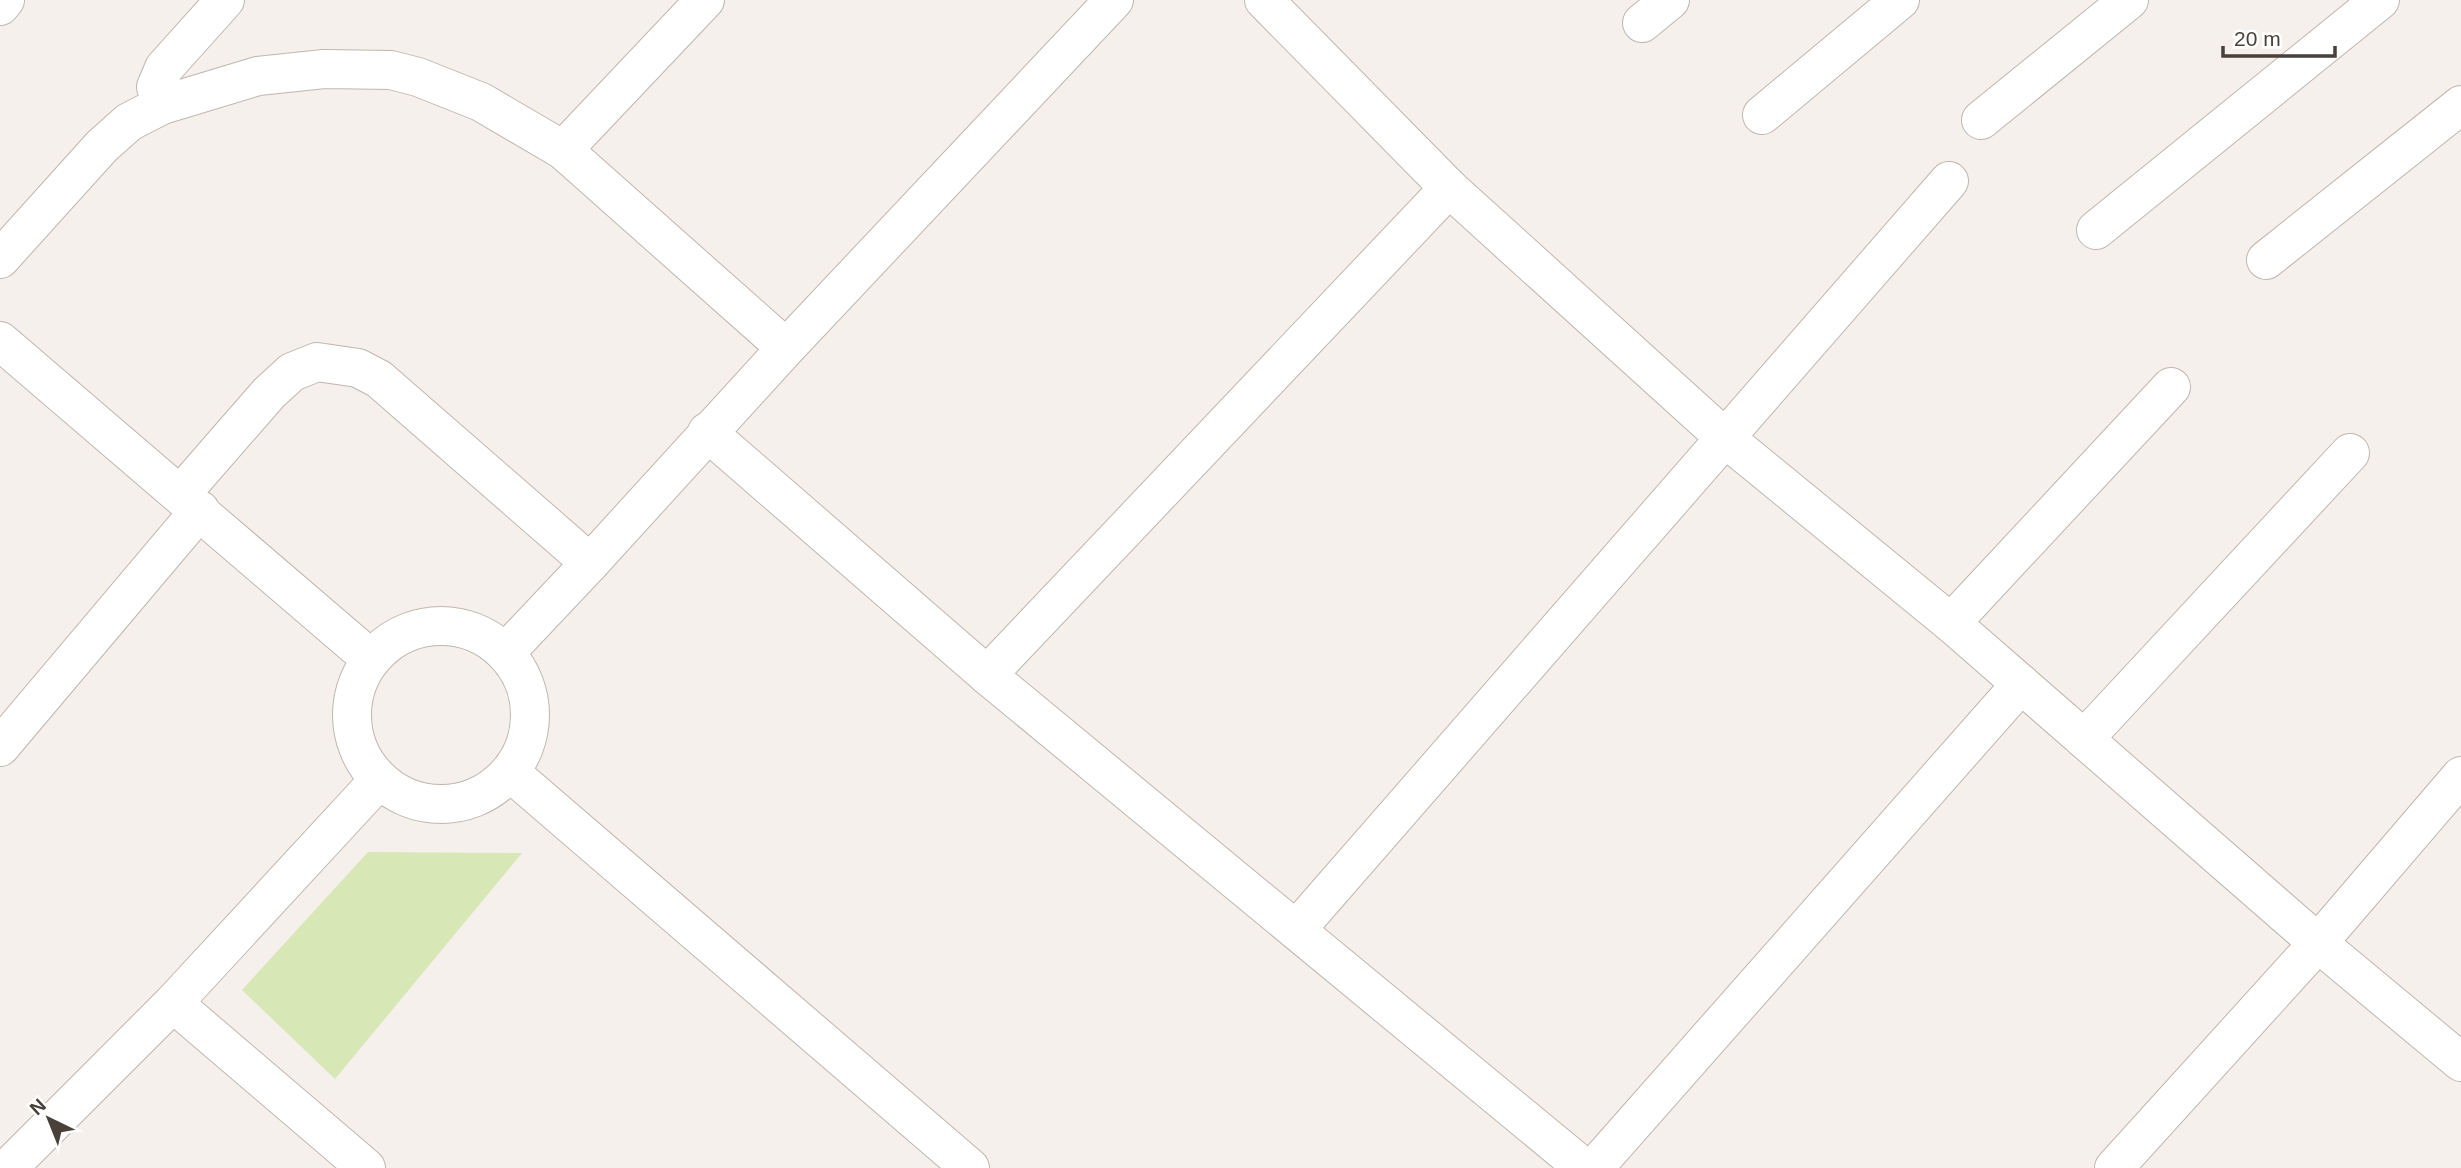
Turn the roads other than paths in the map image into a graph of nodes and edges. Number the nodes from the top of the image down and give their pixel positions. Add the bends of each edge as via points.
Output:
1 (5, 0) edge
2 (225, 0) edge
3 (705, 0) edge
4 (1114, 0) edge
5 (1264, 0) edge
6 (1900, 0) edge
7 (2129, 0) edge
8 (2380, 0) edge
9 (0, 6) edge
10 (162, 105) junction
11 (2461, 105) edge
12 (1762, 115) dead end
13 (1981, 120) dead end
14 (563, 150) junction
15 (1950, 181) dead end
16 (1449, 188) junction
17 (2096, 230) dead end
18 (0, 259) edge
19 (2266, 260) dead end
20 (0, 341) edge
21 (786, 348) junction
22 (2171, 387) dead end
23 (708, 432) junction
24 (1725, 438) junction
25 (2350, 453) dead end
26 (190, 502) junction
27 (590, 563) junction
28 (1951, 623) junction
29 (506, 652) junction
30 (371, 659) junction
31 (988, 675) junction
32 (2021, 684) junction
33 (2084, 739) junction
34 (0, 747) edge
35 (511, 773) junction
36 (2461, 776) edge
37 (379, 780) junction
38 (1296, 930) junction
39 (2318, 943) junction
40 (173, 1003) junction
41 (2461, 1062) edge
42 (968, 1167) edge
43 (8, 1168) edge
44 (366, 1168) edge
45 (1584, 1168) edge
46 (1594, 1168) edge
47 (2115, 1168) edge

1 - 9 street
2 - 10 street via 163,68 156,87
3 - 14 street
4 - 21 street
5 - 16 street
6 - 12 street
7 - 13 street
8 - 17 street
10 - 14 street via 258,76 324,69 391,69 481,102
10 - 18 street via 129,122 102,146
11 - 19 street
14 - 21 street
15 - 24 street
16 - 24 street
16 - 31 street
20 - 26 street
21 - 23 street
22 - 28 street
23 - 27 street
23 - 31 street
24 - 28 street
24 - 38 street
25 - 33 street
26 - 27 street via 269,393 292,372 317,362 339,364 379,379
26 - 30 street
26 - 34 street
27 - 29 street
28 - 32 street
29 - 30 street via 481,634 452,626 421,628 393,639
29 - 35 street via 524,679 531,711 526,744
30 - 37 street via 358,682 353,734 363,759
31 - 38 street
32 - 33 street
32 - 46 street
33 - 39 street
35 - 37 street via 488,792 460,803 431,805 402,797
35 - 42 street
36 - 39 street
37 - 40 street
38 - 45 street
39 - 41 street
39 - 47 street
40 - 43 street
40 - 44 street

